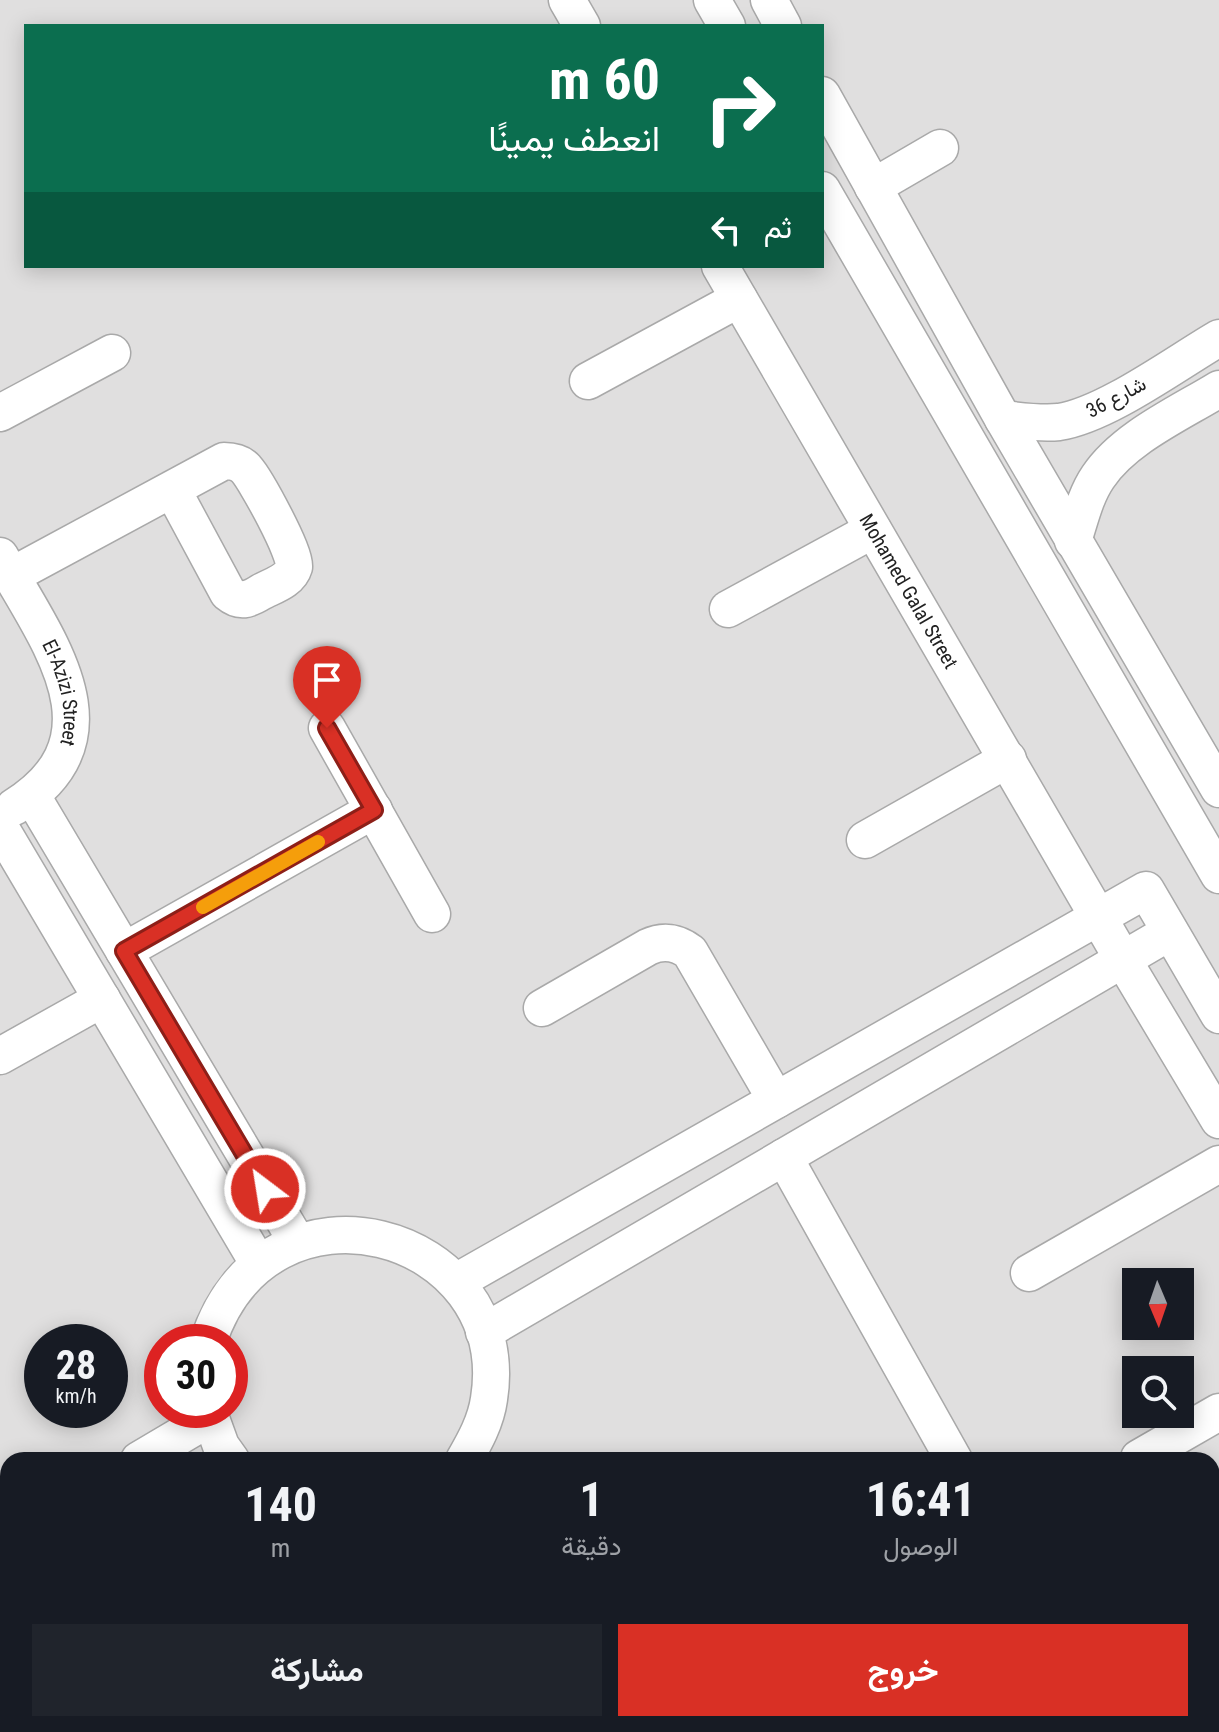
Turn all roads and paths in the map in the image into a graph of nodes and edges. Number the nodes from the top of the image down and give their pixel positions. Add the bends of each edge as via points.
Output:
1 (567, 0) edge
2 (712, 0) edge
3 (769, 0) edge
4 (581, 24) edge
5 (726, 24) edge
6 (782, 24) edge
7 (824, 99) edge
8 (940, 148) dead end
9 (873, 187) junction
10 (824, 193) edge
11 (721, 268) edge
12 (739, 299) junction
13 (1219, 338) edge
14 (112, 353) dead end
15 (588, 381) dead end
16 (1219, 389) edge
17 (0, 413) edge
18 (1003, 419) junction
19 (172, 489) dead end
20 (873, 530) junction
21 (1073, 541) junction
22 (5, 566) edge
23 (728, 609) dead end
24 (327, 728) dead end
25 (1008, 759) junction
26 (1219, 789) edge
27 (32, 796) junction
28 (374, 810) junction
29 (0, 813) edge
30 (0, 827) edge
31 (865, 840) dead end
32 (1219, 875) edge
33 (432, 914) dead end
34 (1099, 916) junction
35 (1170, 932) junction
36 (124, 951) junction
37 (1122, 958) junction
38 (102, 999) junction
39 (542, 1008) dead end
40 (1219, 1015) edge
41 (0, 1056) edge
42 (776, 1100) junction
43 (1219, 1120) edge
44 (784, 1157) junction
45 (1219, 1164) edge
46 (297, 1242) junction
47 (258, 1263) junction
48 (1029, 1273) dead end
49 (456, 1282) junction
50 (214, 1324) edge
51 (484, 1332) junction
52 (1219, 1412) edge
53 (188, 1428) edge
54 (214, 1428) edge
55 (151, 1452) edge
56 (225, 1452) edge
57 (468, 1452) edge
58 (950, 1452) edge
59 (1149, 1452) edge

1 - 4 street
2 - 5 street
3 - 6 street
7 - 9 street
8 - 9 street
9 - 18 street
10 - 32 street
11 - 12 street, Mohamed Galal Street
12 - 15 street
12 - 20 street, Mohamed Galal Street
13 - 18 street, شارع 36 via 1082,416 1037,423
14 - 17 street
16 - 21 street via 1109,462 1087,500
18 - 21 street
19 - 22 street
20 - 23 street
20 - 25 street, Mohamed Galal Street
21 - 26 street
22 - 27 street, El-Azizi Street via 69,688 72,718 66,748
24 - 28 street
25 - 31 street
25 - 34 street, Mohamed Galal Street
27 - 29 street, El-Azizi Street
27 - 36 street
28 - 33 street
28 - 36 street
30 - 38 street
34 - 35 street via 1146,890
34 - 37 street, Mohamed Galal Street
34 - 42 street
35 - 37 street
35 - 40 street
36 - 46 street
37 - 43 street, Mohamed Galal Street
37 - 44 street
38 - 41 street
38 - 47 street
39 - 42 street via 648,947 681,945 690,952
42 - 49 street
44 - 51 street
44 - 58 street
45 - 48 street
46 - 47 street
46 - 49 street via 339,1233 383,1238 422,1254
47 - 50 street via 234,1288
49 - 51 street
51 - 57 street via 489,1399
52 - 59 street
53 - 55 street
54 - 56 street

